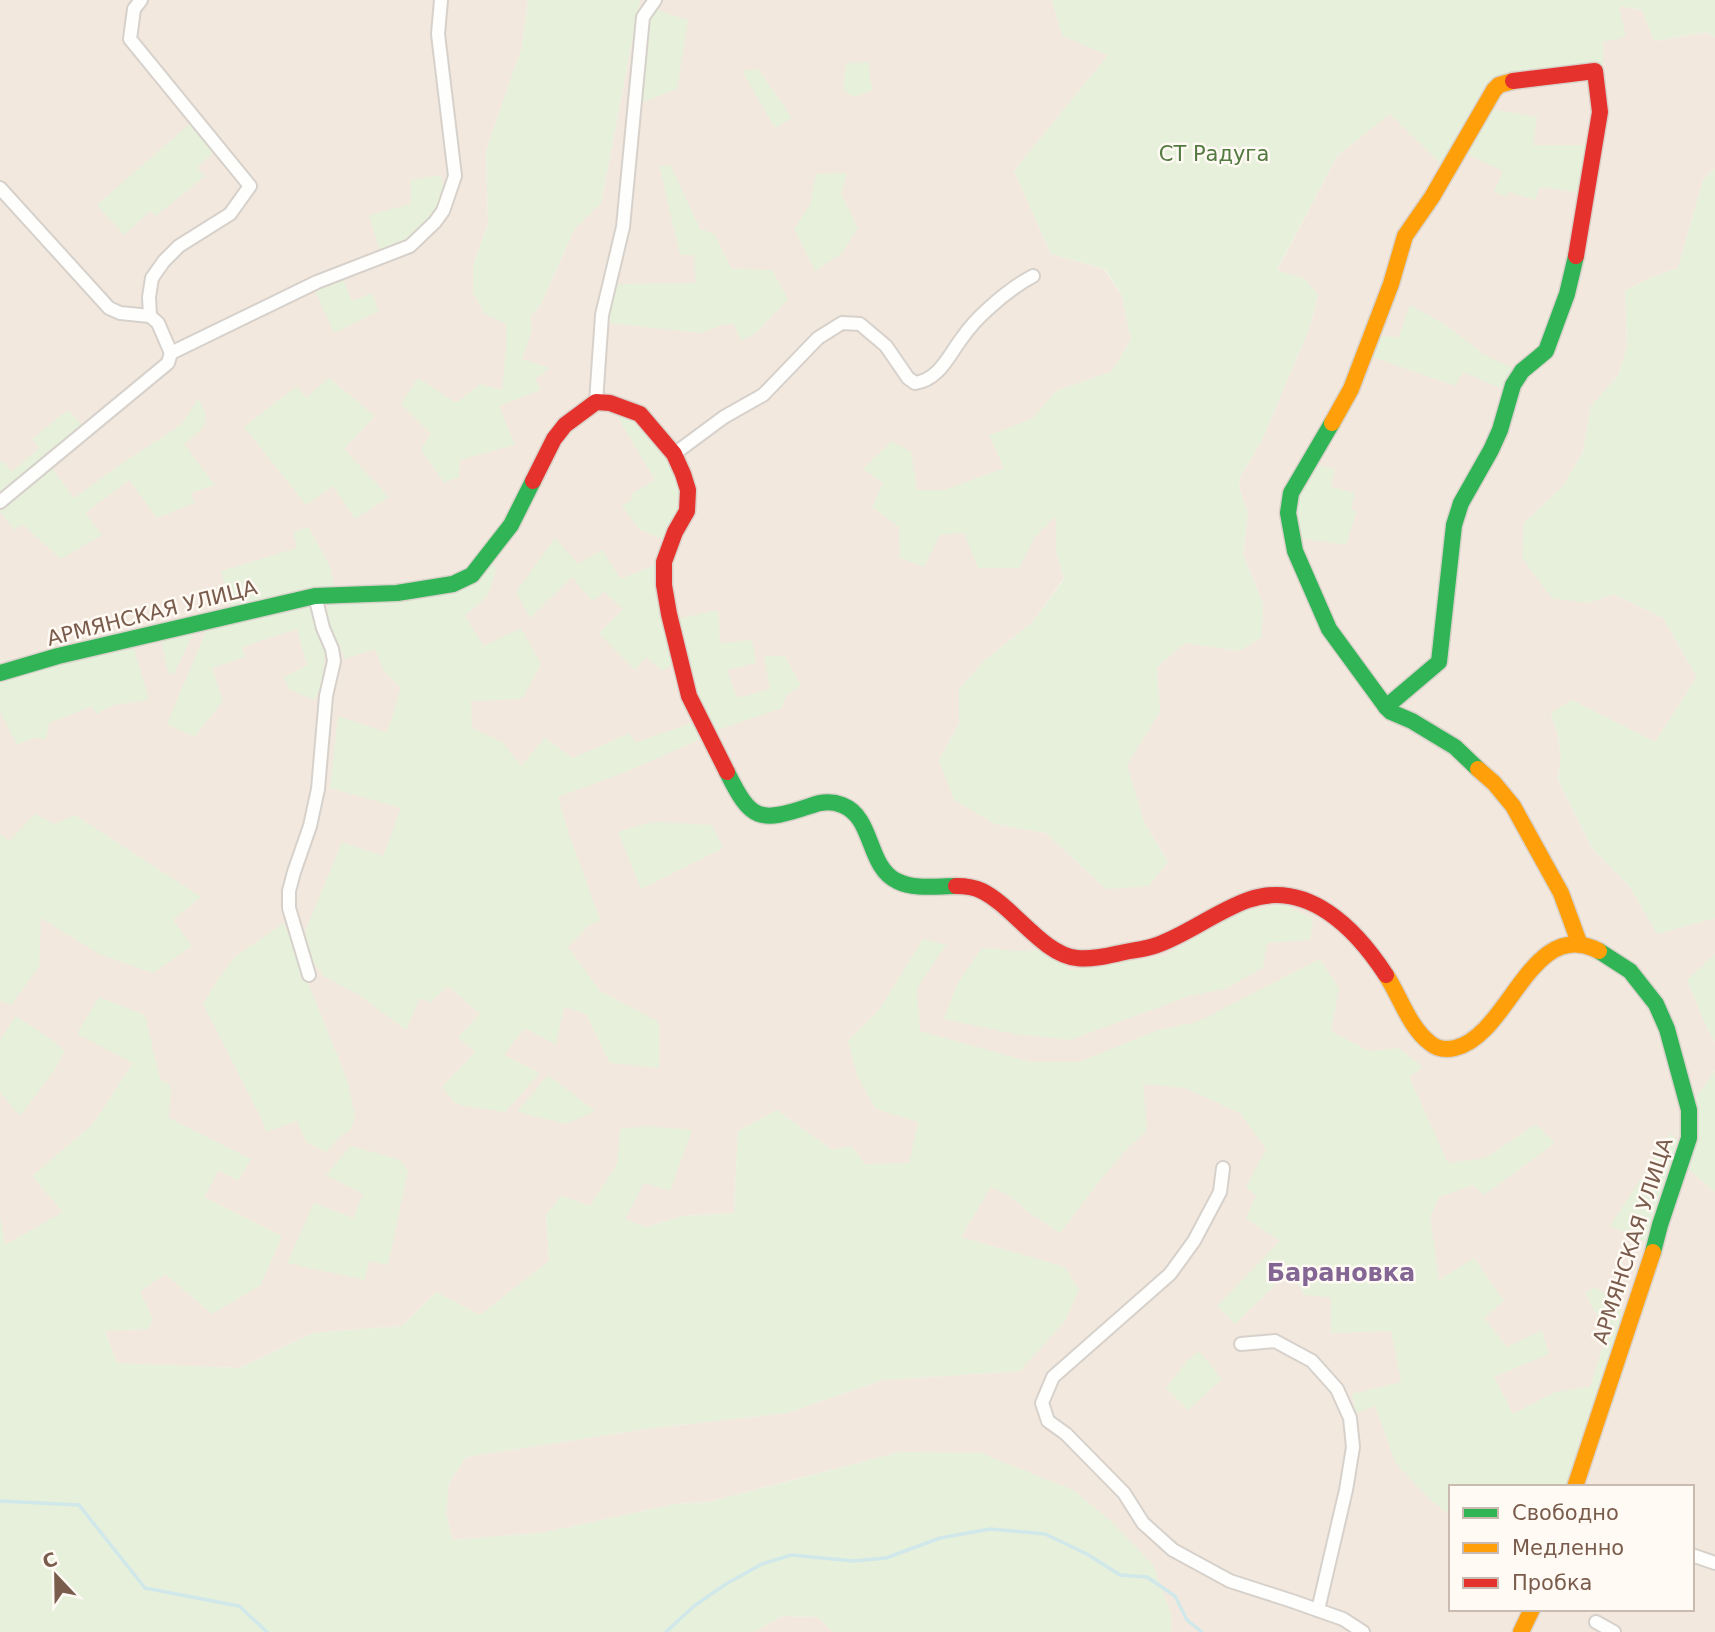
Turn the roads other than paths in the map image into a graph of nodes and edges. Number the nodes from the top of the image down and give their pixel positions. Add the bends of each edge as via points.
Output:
1 (141, 0) edge
2 (441, 0) edge
3 (655, 0) edge
4 (0, 188) edge
5 (1033, 276) dead end
6 (150, 316) junction
7 (171, 353) junction
8 (596, 402) junction
9 (674, 454) junction
10 (0, 502) edge
11 (315, 596) junction
12 (0, 673) edge
13 (1386, 707) junction
14 (1580, 944) junction
15 (309, 975) dead end
16 (1223, 1168) dead end
17 (1241, 1344) dead end
18 (1576, 1485) edge
19 (1694, 1556) edge
20 (1715, 1563) edge
21 (1318, 1610) junction
22 (1531, 1611) edge
23 (1596, 1622) dead end
24 (1363, 1632) edge
25 (1521, 1632) edge
26 (1615, 1632) edge

1 - 6 street via 134,9 130,39 250,186 230,214 179,246 164,261 152,278
2 - 7 street via 438,34 455,176 435,222 410,246 317,282
3 - 8 street via 643,17 623,227 602,315
4 - 6 street via 109,308
5 - 9 street via 987,309 940,369 923,382 908,378 886,346 860,324 842,323 818,338 764,396 724,417
6 - 7 street via 158,323
7 - 10 street via 168,363
8 - 9 street via 640,414
8 - 11 street, АРМЯНСКАЯ УЛИЦА via 554,439 512,525 472,575 453,584 397,593
9 - 14 street via 688,490 687,511 664,562 668,614 689,696 739,797 751,811 771,817 823,803 850,808 893,880 915,886 958,885 984,892 1050,947 1073,958 1154,946 1251,899 1282,894 1300,899 1335,916 1348,928 1391,982 1415,1025 1431,1044 1441,1048 1478,1037 1548,953
11 - 12 street, АРМЯНСКАЯ УЛИЦА
11 - 15 street via 334,661 318,789 289,891 289,908
13 - 13 street via 1329,629 1295,551 1288,513 1291,493 1351,389 1405,236 1433,197 1494,90 1512,81 1595,71 1599,118 1567,294 1546,351 1513,385 1500,430 1461,503 1454,526 1439,662
13 - 14 street via 1455,747 1513,806 1560,892
14 - 18 street, АРМЯНСКАЯ УЛИЦА via 1630,971 1656,1004 1689,1110 1689,1138
16 - 21 street via 1220,1192 1170,1274 1053,1377 1042,1403 1048,1421 1124,1493 1143,1523 1173,1549 1230,1581
17 - 21 street via 1275,1341 1312,1361 1337,1389 1350,1418 1353,1447 1346,1490
19 - 20 street
21 - 24 street
22 - 25 street
23 - 26 street

